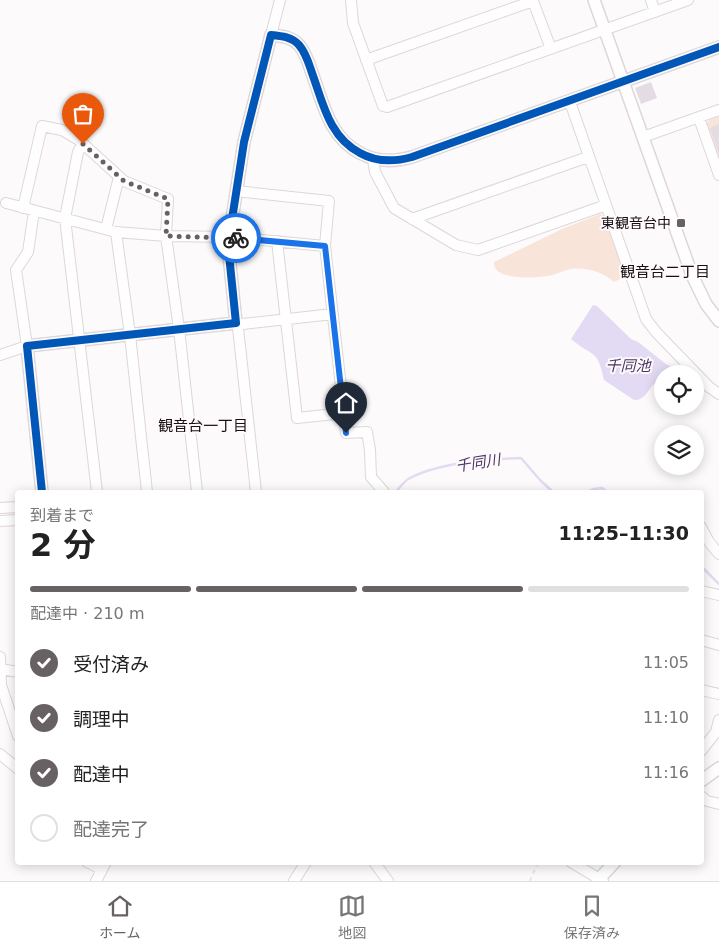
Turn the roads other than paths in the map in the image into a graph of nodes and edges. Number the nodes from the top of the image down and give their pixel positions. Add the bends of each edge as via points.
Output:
1 (280, 0) edge
2 (351, 0) edge
3 (594, 0) edge
4 (650, 0) edge
5 (688, 0) edge
6 (655, 12) junction
7 (605, 30) junction
8 (271, 35) junction
9 (719, 47) edge
10 (551, 49) junction
11 (366, 60) junction
12 (623, 82) junction
13 (570, 102) junction
14 (719, 110) edge
15 (699, 118) junction
16 (643, 137) junction
17 (83, 144) junction
18 (588, 157) junction
19 (373, 159) junction
20 (719, 175) edge
21 (119, 177) junction
22 (236, 191) junction
23 (6, 203) dead end
24 (606, 205) junction
25 (23, 208) junction
26 (34, 210) junction
27 (65, 218) junction
28 (412, 219) junction
29 (111, 230) junction
30 (166, 236) junction
31 (229, 237) junction
32 (277, 241) junction
33 (325, 246) junction
34 (333, 314) junction
35 (286, 319) junction
36 (719, 321) edge
37 (236, 323) junction
38 (179, 329) junction
39 (130, 334) junction
40 (80, 340) junction
41 (27, 346) junction
42 (0, 355) edge
43 (719, 394) edge
44 (344, 413) junction
45 (42, 490) edge
46 (97, 490) edge
47 (147, 490) edge
48 (197, 490) edge
49 (256, 490) edge
50 (382, 490) edge
51 (15, 507) edge
52 (0, 508) edge
53 (15, 520) edge
54 (0, 521) edge
55 (704, 533) edge
56 (719, 554) edge
57 (704, 592) edge
58 (719, 595) edge
59 (704, 641) edge
60 (719, 645) edge
61 (0, 657) edge
62 (0, 669) edge
63 (15, 672) edge
64 (704, 691) edge
65 (719, 694) edge
66 (719, 720) edge
67 (15, 727) edge
68 (704, 747) edge
69 (0, 754) edge
70 (15, 768) edge
71 (719, 768) edge
72 (704, 779) edge
73 (704, 798) edge
74 (719, 804) edge
75 (304, 865) edge
76 (376, 865) edge
77 (576, 865) edge
78 (612, 865) edge
79 (103, 866) edge
80 (384, 879) edge
81 (600, 880) edge
82 (96, 881) edge
83 (294, 881) edge

1 - 8 street
2 - 11 street via 353,23
3 - 7 street
4 - 6 street
5 - 6 street
6 - 7 street
7 - 10 street
7 - 12 street
8 - 19 street via 289,38 300,46 337,134 350,147
8 - 22 street via 244,142
9 - 12 street
10 - 11 street via 387,107 383,106
10 - 11 street via 532,1
12 - 13 street
12 - 16 street
13 - 18 street
13 - 19 street via 412,158 396,161
14 - 15 street
15 - 16 street
15 - 20 street
16 - 36 street via 692,275 706,304
17 - 21 street
17 - 25 street via 62,130 42,126
17 - 27 street via 78,152
18 - 24 street
18 - 28 street
19 - 28 street via 374,172 394,208
21 - 29 street
21 - 30 street via 168,199
22 - 31 street
22 - 33 street via 330,201
23 - 25 street
24 - 28 street via 478,250 456,245
24 - 43 street via 650,325
25 - 26 street
26 - 27 street
26 - 41 street via 28,252 16,270
27 - 29 street
27 - 40 street
29 - 30 street
29 - 39 street
30 - 31 street
30 - 38 street
31 - 32 street
31 - 37 street
32 - 33 street
32 - 35 street
33 - 34 street
34 - 35 street
34 - 44 street
35 - 37 street
35 - 44 street via 297,418
37 - 38 street
37 - 49 street
38 - 39 street
38 - 48 street
39 - 40 street
39 - 47 street
40 - 41 street
40 - 46 street
41 - 42 street
41 - 45 street
44 - 50 street via 346,433 367,432 371,477
51 - 52 street
53 - 54 street
55 - 56 street
57 - 58 street
59 - 60 street
61 - 62 street
62 - 63 street
62 - 67 street via 3,692
64 - 65 street
66 - 68 street via 715,734
69 - 70 street
71 - 72 street
73 - 74 street
75 - 83 street
76 - 80 street
77 - 81 street
78 - 81 street
79 - 82 street

